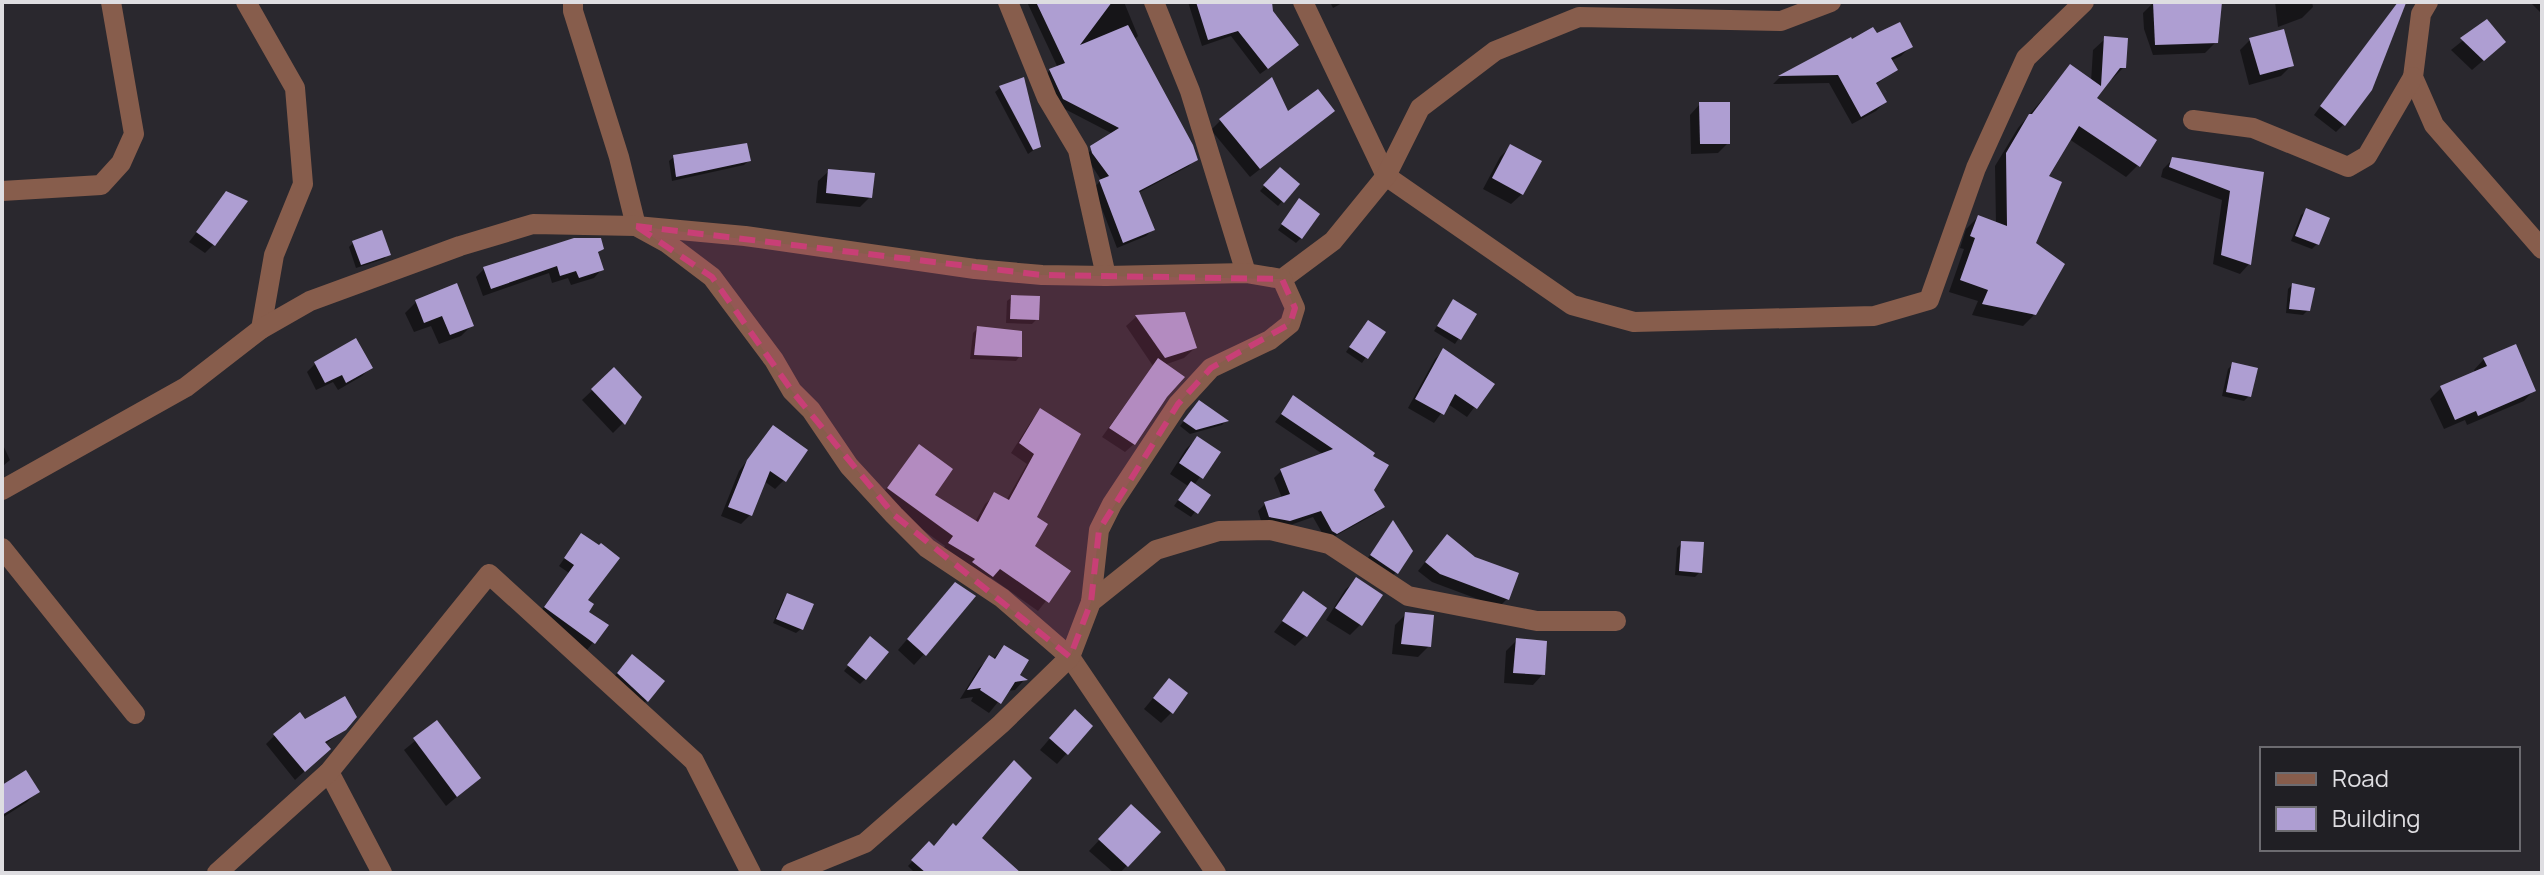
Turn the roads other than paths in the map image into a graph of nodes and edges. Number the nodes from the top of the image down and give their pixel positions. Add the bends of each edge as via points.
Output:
1 (111, 2) edge
2 (246, 2) edge
3 (573, 2) edge
4 (1008, 2) edge
5 (1154, 2) edge
6 (1303, 2) edge
7 (1831, 2) edge
8 (2084, 2) edge
9 (2428, 2) edge
10 (1578, 10) edge
11 (1715, 11) edge
12 (2413, 77) junction
13 (2193, 120) dead end
14 (1386, 176) junction
15 (2, 191) edge
16 (636, 226) junction
17 (2542, 249) edge
18 (1246, 273) junction
19 (1106, 276) junction
20 (1282, 279) junction
21 (261, 329) junction
22 (2, 490) edge
23 (2, 548) edge
24 (1091, 602) junction
25 (1616, 621) dead end
26 (1070, 657) junction
27 (135, 714) dead end
28 (329, 772) junction
29 (217, 873) edge
30 (382, 873) edge
31 (751, 873) edge
32 (791, 873) edge
33 (1216, 873) edge

1 - 15 street via 134,134 121,163 101,185
2 - 21 street via 295,88 303,184 274,255
3 - 16 street
4 - 19 street via 1047,98 1078,150
5 - 18 street via 1190,91
6 - 14 street
7 - 11 street via 1781,21
8 - 14 street via 2026,58 1976,168 1929,300 1874,316 1634,322 1572,305
9 - 12 street via 2421,14
10 - 11 street
10 - 14 street via 1495,51 1420,108
12 - 13 street via 2367,156 2348,167 2253,128
12 - 17 street via 2434,125
14 - 20 street via 1333,241
16 - 19 street via 975,269
16 - 21 street via 533,224 310,301
16 - 26 street via 712,277 849,466 927,548 1002,598
18 - 19 street
18 - 20 street
20 - 24 street via 1295,308 1290,324 1270,340 1211,368 1178,404 1112,504 1099,530
21 - 22 street via 186,387
23 - 27 street
24 - 25 street via 1156,550 1219,531 1270,530 1329,544 1408,596 1537,621
24 - 26 street
26 - 32 street via 865,843
26 - 33 street
28 - 29 street
28 - 30 street
28 - 31 street via 489,574 694,761

